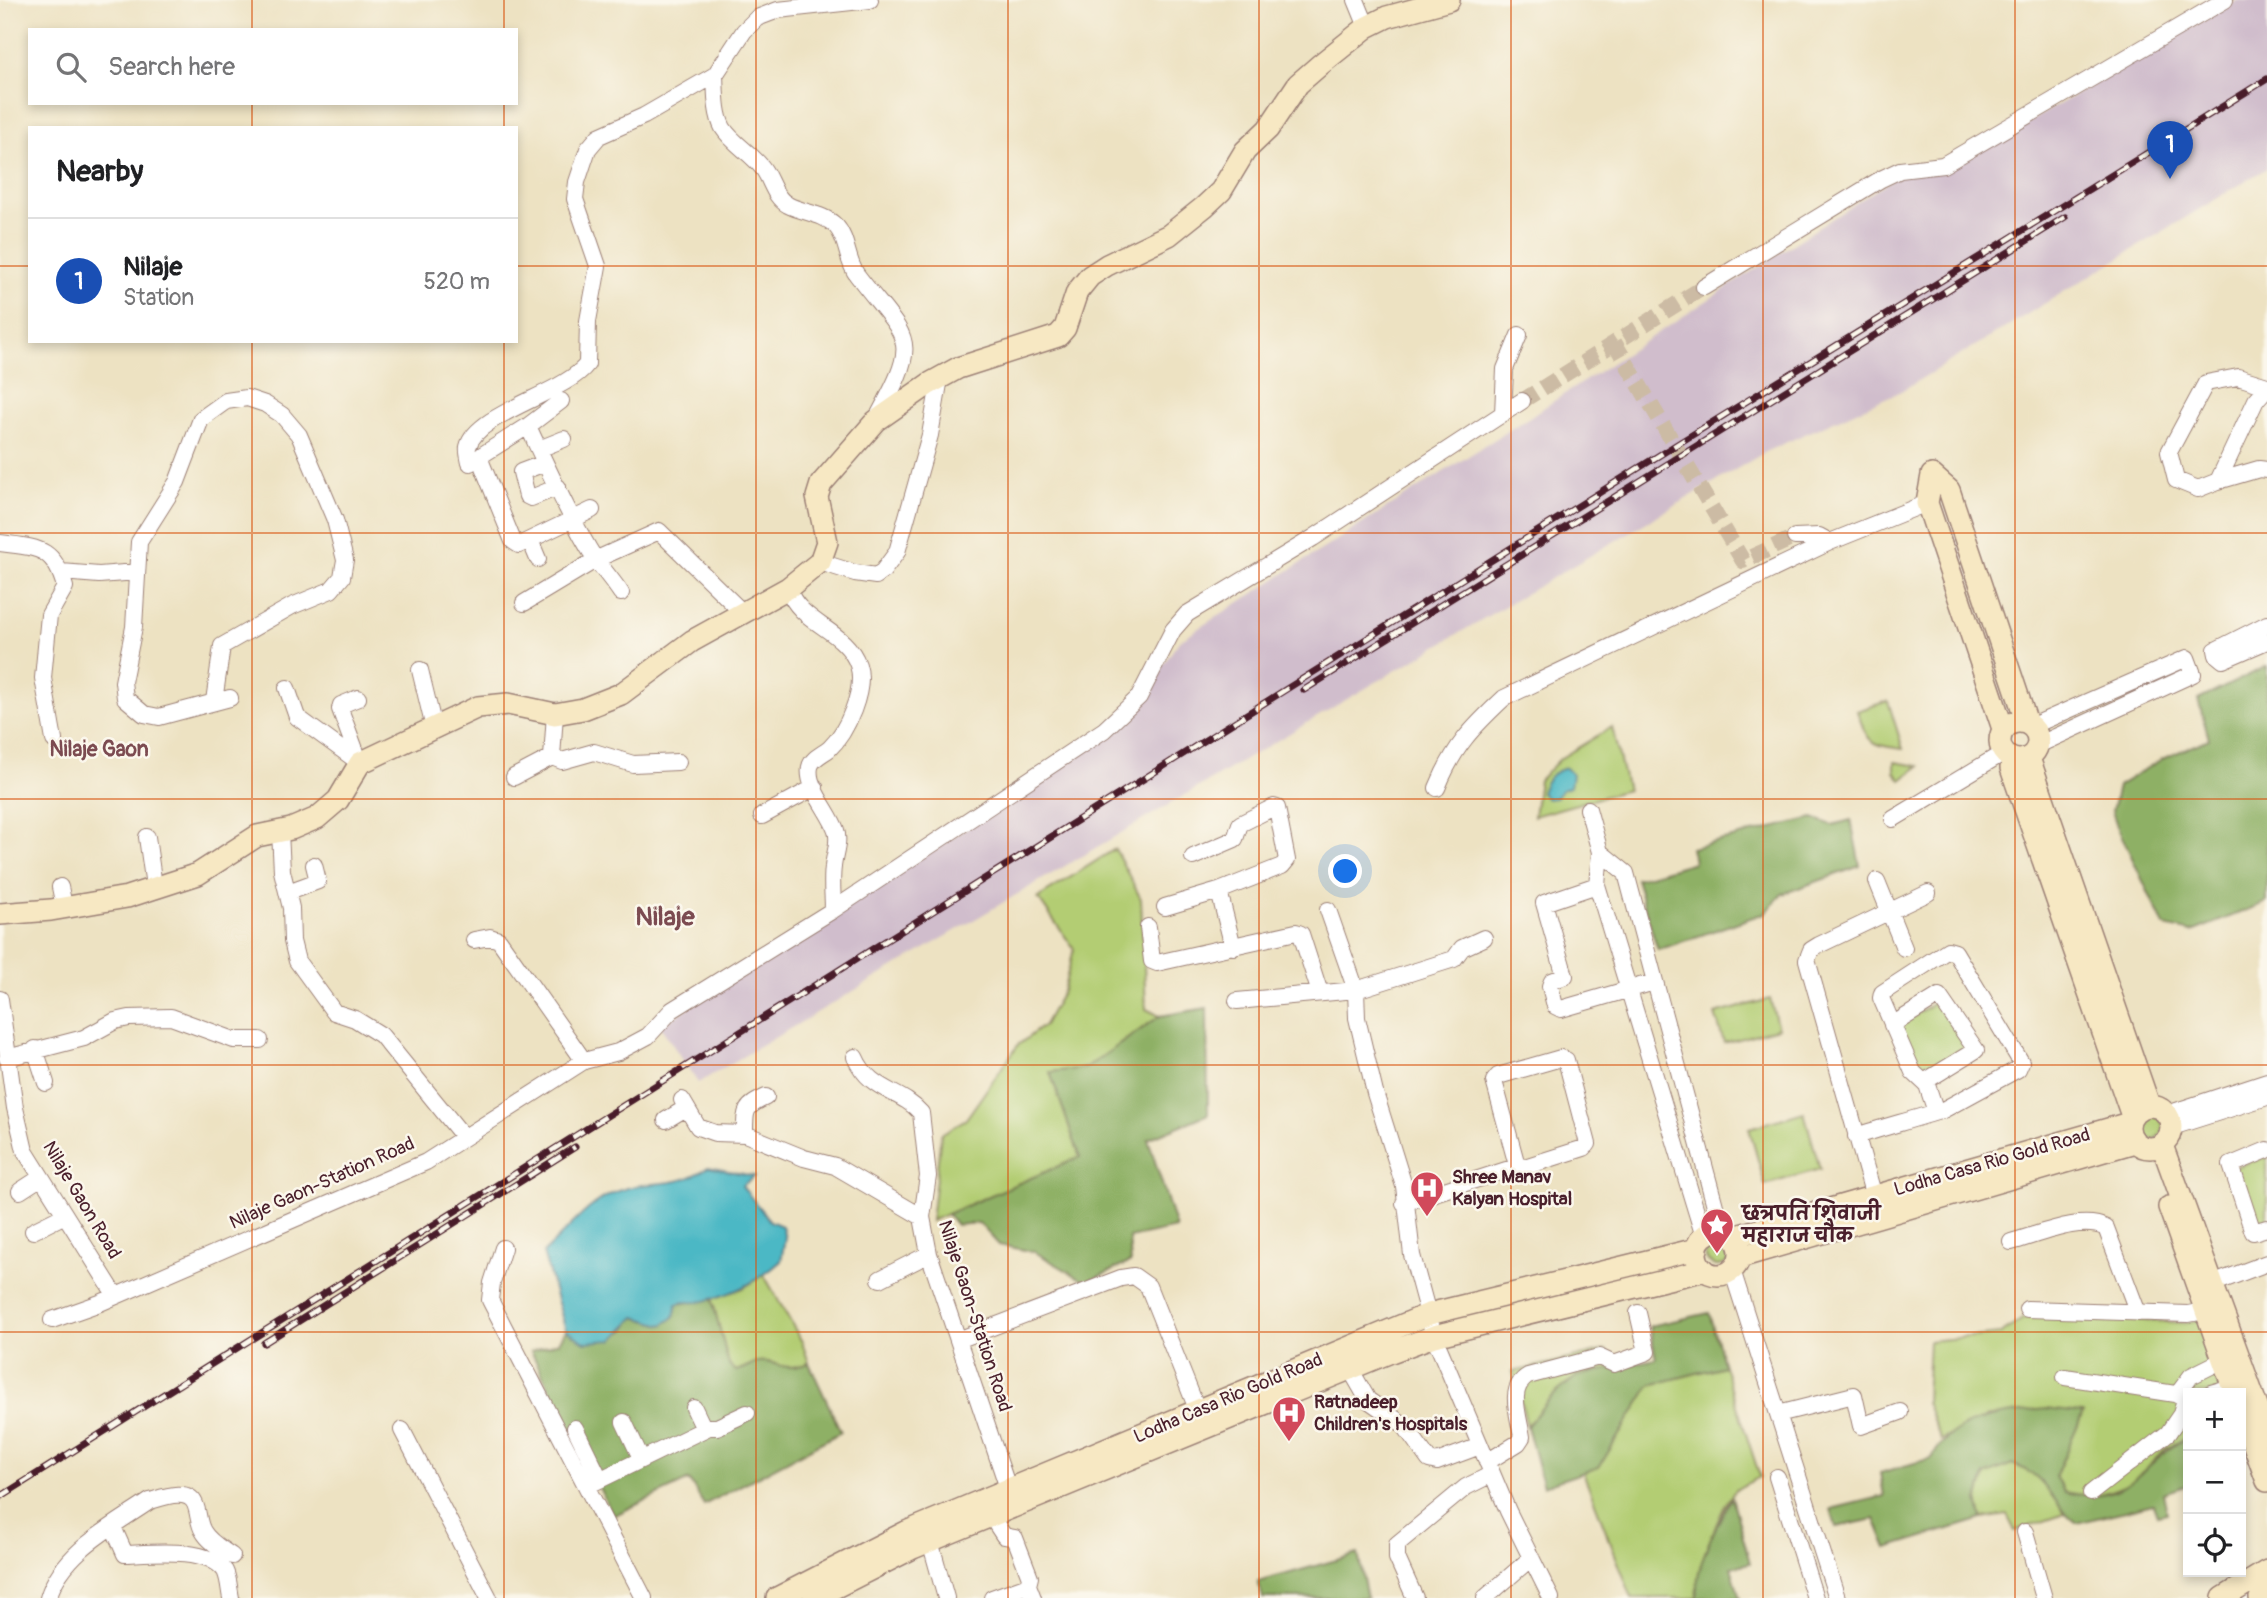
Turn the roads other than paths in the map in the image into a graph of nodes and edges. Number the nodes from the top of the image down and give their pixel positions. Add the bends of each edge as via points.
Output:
1 (870, 0) edge
2 (1356, 0) edge
3 (1449, 0) edge
4 (2225, 0) edge
5 (1367, 27) junction
6 (715, 75) junction
7 (1704, 288) tunnel mouth
8 (1519, 335) dead end
9 (940, 378) junction
10 (2267, 387) edge
11 (561, 401) dead end
12 (1522, 401) tunnel mouth
13 (1503, 413) junction
14 (876, 421) junction
15 (528, 426) junction
16 (564, 439) dead end
17 (542, 456) junction
18 (470, 463) dead end
19 (2267, 470) edge
20 (2218, 481) junction
21 (558, 487) junction
22 (1927, 503) junction
23 (592, 510) dead end
24 (574, 520) junction
25 (1796, 537) tunnel mouth
26 (530, 540) junction
27 (1830, 542) junction
28 (0, 543) edge
29 (630, 554) dead end
30 (538, 559) dead end
31 (820, 562) junction
32 (601, 564) junction
33 (61, 572) junction
34 (137, 572) junction
35 (788, 588) junction
36 (621, 593) dead end
37 (524, 603) dead end
38 (743, 613) junction
39 (2267, 624) edge
40 (2267, 641) edge
41 (420, 670) dead end
42 (287, 688) dead end
43 (358, 698) dead end
44 (555, 714) junction
45 (434, 728) junction
46 (54, 740) dead end
47 (2024, 744) junction
48 (552, 757) junction
49 (678, 762) dead end
50 (360, 763) junction
51 (514, 778) dead end
52 (815, 787) junction
53 (1437, 788) dead end
54 (1588, 810) dead end
55 (762, 816) dead end
56 (1893, 819) dead end
57 (280, 832) junction
58 (147, 837) dead end
59 (1600, 852) junction
60 (1193, 857) dead end
61 (314, 865) dead end
62 (1877, 881) dead end
63 (1597, 885) junction
64 (154, 886) junction
65 (1219, 891) junction
66 (288, 892) junction
67 (1928, 893) dead end
68 (1165, 907) dead end
69 (833, 910) junction
70 (1328, 910) dead end
71 (1889, 911) junction
72 (0, 914) edge
73 (1639, 925) junction
74 (1148, 927) dead end
75 (1613, 932) junction
76 (1484, 938) dead end
77 (474, 940) dead end
78 (1233, 947) junction
79 (1904, 948) dead end
80 (1654, 982) junction
81 (1356, 990) junction
82 (1629, 990) junction
83 (1320, 993) junction
84 (0, 1000) edge
85 (1237, 1001) dead end
86 (1892, 1025) junction
87 (260, 1040) dead end
88 (35, 1049) junction
89 (855, 1057) dead end
90 (7, 1058) junction
91 (584, 1060) junction
92 (1924, 1082) junction
93 (2267, 1082) edge
94 (46, 1083) dead end
95 (766, 1097) dead end
96 (2267, 1097) edge
97 (1685, 1101) junction
98 (1662, 1106) junction
99 (1936, 1112) junction
100 (666, 1120) dead end
101 (2149, 1128) junction
102 (745, 1134) junction
103 (463, 1136) junction
104 (1856, 1136) junction
105 (2267, 1150) edge
106 (1518, 1169) junction
107 (40, 1178) junction
108 (20, 1191) dead end
109 (1405, 1203) junction
110 (1877, 1206) junction
111 (65, 1215) junction
112 (922, 1217) junction
113 (2267, 1228) edge
114 (33, 1231) dead end
115 (2011, 1242) dead end
116 (1721, 1247) junction
117 (503, 1248) dead end
118 (929, 1254) junction
119 (2267, 1264) edge
120 (880, 1279) dead end
121 (2212, 1284) junction
122 (116, 1296) junction
123 (2027, 1309) dead end
124 (1638, 1313) dead end
125 (2137, 1313) junction
126 (1429, 1314) junction
127 (51, 1320) dead end
128 (2217, 1320) junction
129 (1434, 1336) junction
130 (958, 1340) junction
131 (1345, 1360) junction
132 (2223, 1360) junction
133 (2065, 1377) dead end
134 (2187, 1388) edge
135 (2233, 1388) edge
136 (2183, 1396) edge
137 (2183, 1402) edge
138 (694, 1408) dead end
139 (1900, 1412) dead end
140 (747, 1413) dead end
141 (1778, 1414) junction
142 (1201, 1419) junction
143 (2246, 1421) edge
144 (624, 1422) dead end
145 (575, 1428) dead end
146 (704, 1429) junction
147 (402, 1430) dead end
148 (2267, 1434) edge
149 (1480, 1446) junction
150 (641, 1458) junction
151 (2263, 1458) edge
152 (1489, 1468) junction
153 (1777, 1477) dead end
154 (2267, 1481) edge
155 (594, 1482) junction
156 (2091, 1493) dead end
157 (1012, 1498) junction
158 (991, 1516) junction
159 (113, 1527) junction
160 (2025, 1532) dead end
161 (930, 1541) junction
162 (232, 1556) dead end
163 (1531, 1558) junction
164 (2267, 1571) edge
165 (1030, 1591) edge
166 (2267, 1593) edge
167 (48, 1598) edge
168 (231, 1598) edge
169 (489, 1598) edge
170 (645, 1598) edge
171 (776, 1598) edge
172 (814, 1598) edge
173 (946, 1598) edge
174 (992, 1598) edge
175 (1415, 1598) edge
176 (1485, 1598) edge
177 (1551, 1598) edge
178 (1815, 1598) edge
179 (1837, 1598) edge
180 (2044, 1598) edge
181 (2223, 1598) edge
182 (2260, 1598) edge

1 - 6 street via 778,10 757,18
2 - 5 street
3 - 5 street via 1408,9
4 - 7 street via 1943,165 1900,170 1881,179
5 - 9 street via 1298,84 1268,128 1245,151 1221,191 1204,207 1169,235 1090,276 1077,292 1058,336
6 - 14 street via 724,129 764,170 784,203 837,227 856,273 901,332 905,358
6 - 18 street via 599,136 588,149 575,199 598,266 588,321 587,364 573,377 491,421 468,447
8 - 13 street via 1505,369
9 - 14 street
9 - 31 street via 930,435 897,552 876,576
10 - 20 street via 2256,400
10 - 20 street via 2238,377 2206,383 2169,452 2176,480 2198,489
11 - 15 street
12 - 13 street, Nilaje Gaon-Station Road
13 - 69 street, Nilaje Gaon-Station Road via 1187,614 1173,630 1139,697 1104,730
14 - 31 street via 821,484 817,497 827,542
15 - 17 street
15 - 26 street via 482,456 481,463 513,541 519,545
16 - 17 street
17 - 21 street
17 - 21 street via 521,472 527,496
19 - 20 street
21 - 24 street
22 - 27 street
22 - 47 street via 2003,729 1999,741
22 - 47 street via 1932,475 1949,490
23 - 24 street
24 - 26 street
24 - 32 street
25 - 27 street via 1819,536
26 - 30 street
27 - 53 street via 1504,698 1450,755
28 - 33 street via 39,549
29 - 32 street
31 - 35 street
32 - 36 street
32 - 37 street
32 - 38 street via 659,531
33 - 34 street
33 - 46 street via 65,587 49,615 43,678
34 - 34 street via 139,542 177,482 201,419 226,401 247,398 282,415 299,435 335,520 345,560 342,577 331,590 292,606 222,646 222,700 159,716 144,714 125,698 123,682 134,627
35 - 38 street
35 - 52 street via 797,608 843,642 859,668 861,682 831,748 813,761 810,768
38 - 44 street via 692,641 621,694
39 - 40 street via 2216,650 2217,655 2223,660
41 - 45 street
42 - 50 street via 297,717
43 - 50 street via 340,709
44 - 45 street via 496,704 478,707
44 - 48 street
45 - 50 street
47 - 47 street via 2187,658 2193,674
47 - 56 street
47 - 101 street via 2011,768
48 - 49 street via 562,761 594,752 633,764
48 - 51 street
50 - 57 street via 338,800 317,818
52 - 55 street
52 - 69 street via 838,839 832,868
54 - 59 street
57 - 64 street via 257,836 198,874
57 - 66 street
58 - 64 street
59 - 63 street
59 - 73 street via 1626,873
60 - 65 street via 1235,839 1240,824 1277,808 1287,860
61 - 66 street via 318,881
62 - 71 street
63 - 75 street
63 - 82 street via 1544,903 1566,976 1550,986 1555,1006 1561,1009
64 - 72 street via 127,897 62,897
65 - 68 street
65 - 78 street
66 - 103 street via 294,952 319,993 334,1012 381,1035
67 - 71 street
69 - 91 street, Nilaje Gaon-Station Road via 672,1010 648,1036 618,1052
70 - 81 street
71 - 79 street
71 - 104 street via 1819,945 1807,960
73 - 75 street
73 - 80 street
74 - 78 street via 1152,961 1157,963
75 - 82 street
76 - 81 street via 1462,948 1454,959
77 - 91 street via 499,940
78 - 83 street via 1301,934
80 - 82 street
80 - 97 street
81 - 83 street
81 - 109 street via 1357,1018
82 - 98 street
83 - 85 street
84 - 90 street, Nilaje Gaon Road
86 - 92 street via 1913,1072
86 - 92 street via 1939,996 1976,1050
86 - 99 street via 1882,993 1948,950 1955,951 2021,1062 2018,1069
87 - 88 street via 234,1041 171,1017 129,1017 85,1038
88 - 90 street
88 - 94 street
89 - 112 street via 862,1072 883,1090 921,1112 928,1176
90 - 107 street, Nilaje Gaon Road via 25,1151
91 - 103 street, Nilaje Gaon-Station Road
92 - 99 street
93 - 101 street, Lodha Casa Rio Gold Road
95 - 102 street via 747,1109
96 - 101 street, Lodha Casa Rio Gold Road
97 - 98 street
97 - 116 street
98 - 116 street
99 - 104 street
100 - 102 street, Nilaje Gaon-Station Road via 684,1104 698,1127
101 - 110 street, Lodha Casa Rio Gold Road
101 - 121 street
101 - 128 street
102 - 112 street, Nilaje Gaon-Station Road via 855,1175
103 - 122 street, Nilaje Gaon-Station Road via 425,1162
104 - 110 street
105 - 113 street via 2231,1165 2253,1232
106 - 106 street via 1588,1144 1566,1060 1498,1076 1494,1081
106 - 109 street
107 - 108 street
107 - 111 street, Nilaje Gaon Road
109 - 126 street via 1412,1255
110 - 116 street, Lodha Casa Rio Gold Road
111 - 114 street
111 - 122 street, Nilaje Gaon Road
112 - 118 street, Nilaje Gaon-Station Road
115 - 125 street via 2082,1224 2106,1228
116 - 126 street, Lodha Casa Rio Gold Road
116 - 129 street, Lodha Casa Rio Gold Road via 1715,1275 1704,1270
116 - 141 street
117 - 155 street via 491,1300
118 - 120 street
118 - 130 street, Nilaje Gaon-Station Road
119 - 121 street
121 - 128 street
122 - 127 street, Nilaje Gaon-Station Road
123 - 125 street
124 - 152 street via 1647,1352 1641,1357 1615,1364 1599,1357 1519,1381 1515,1390 1522,1437
125 - 128 street
126 - 129 street
126 - 131 street, Lodha Casa Rio Gold Road
128 - 132 street
128 - 148 street
129 - 131 street, Lodha Casa Rio Gold Road
129 - 149 street
130 - 142 street via 1134,1276 1148,1286
130 - 157 street, Nilaje Gaon-Station Road
131 - 142 street, Lodha Casa Rio Gold Road
131 - 149 street via 1368,1400 1404,1424 1430,1460 1437,1462
132 - 134 street via 2191,1376
132 - 135 street
133 - 136 street
137 - 156 street via 2168,1433
138 - 146 street
139 - 141 street via 1861,1426 1854,1395
140 - 146 street
141 - 179 street
142 - 157 street, Lodha Casa Rio Gold Road
143 - 151 street
144 - 150 street
145 - 155 street
146 - 150 street
147 - 169 street
149 - 152 street
150 - 155 street
151 - 154 street
152 - 163 street
152 - 175 street via 1397,1545 1397,1558
153 - 178 street
155 - 170 street
157 - 158 street, Lodha Casa Rio Gold Road
157 - 171 street, Lodha Casa Rio Gold Road via 906,1532
158 - 161 street, Lodha Casa Rio Gold Road
158 - 165 street via 1003,1536 1015,1538 1030,1577
159 - 162 street via 150,1501 182,1494 195,1504 204,1534
159 - 167 street via 79,1550 53,1580
159 - 168 street via 125,1554 182,1551 221,1566
160 - 180 street
161 - 172 street, Lodha Casa Rio Gold Road
161 - 173 street
163 - 176 street
163 - 177 street
164 - 181 street
165 - 174 street
166 - 182 street

